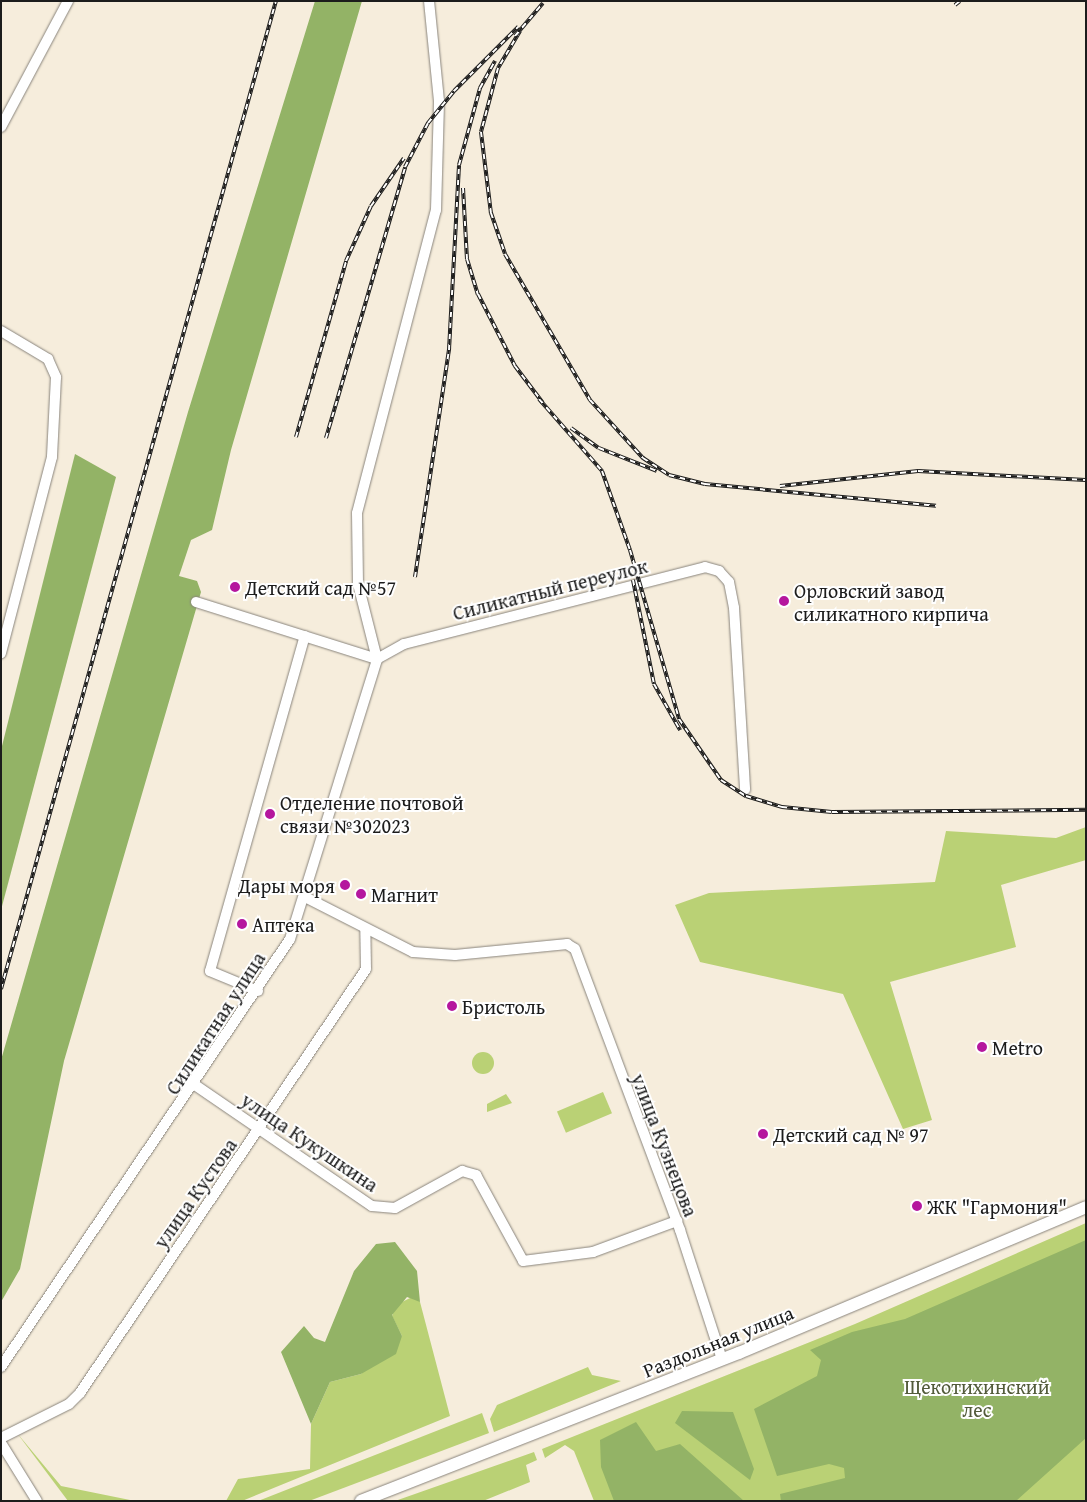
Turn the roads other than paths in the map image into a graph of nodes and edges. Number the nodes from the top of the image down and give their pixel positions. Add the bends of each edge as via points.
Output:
1 (68, 1) edge
2 (429, 1) edge
3 (1, 127) edge
4 (1, 332) edge
5 (196, 602) dead end
6 (305, 636) junction
7 (1, 653) edge
8 (377, 659) junction
9 (745, 790) dead end
10 (307, 898) junction
11 (365, 930) junction
12 (258, 991) junction
13 (195, 1085) junction
14 (261, 1130) junction
15 (1086, 1207) edge
16 (677, 1221) junction
17 (722, 1359) junction
18 (1, 1367) edge
19 (1, 1438) edge
20 (1, 1444) edge
21 (20, 1475) junction
22 (31, 1501) edge
23 (37, 1501) edge
24 (45, 1501) edge
25 (361, 1501) edge

1 - 3 street
2 - 8 street via 439,101 436,210 357,513 358,584
4 - 7 street via 48,359 56,378 52,457
5 - 6 street
6 - 8 street
6 - 12 street via 210,971
8 - 9 street, Силикатный переулок via 404,644 705,567 719,571 729,582 739,665
8 - 10 street, Силикатная улица
10 - 11 street
10 - 12 street, Силикатная улица via 290,939
11 - 14 street, улица Кустова via 366,969
11 - 16 street, улица Кузнецова via 394,945 435,955 571,946
12 - 13 street, Силикатная улица
13 - 14 street, улица Кукушкина
13 - 18 street, Силикатная улица
14 - 16 street, улица Кукушкина via 372,1206 395,1208 462,1171 482,1181 520,1259 526,1262 593,1252
14 - 19 street, улица Кустова via 80,1393 69,1404
15 - 17 main road, Раздольная улица
16 - 17 street, улица Кузнецова
17 - 25 main road, Раздольная улица
20 - 21 street
21 - 22 street
21 - 23 street
21 - 24 street

